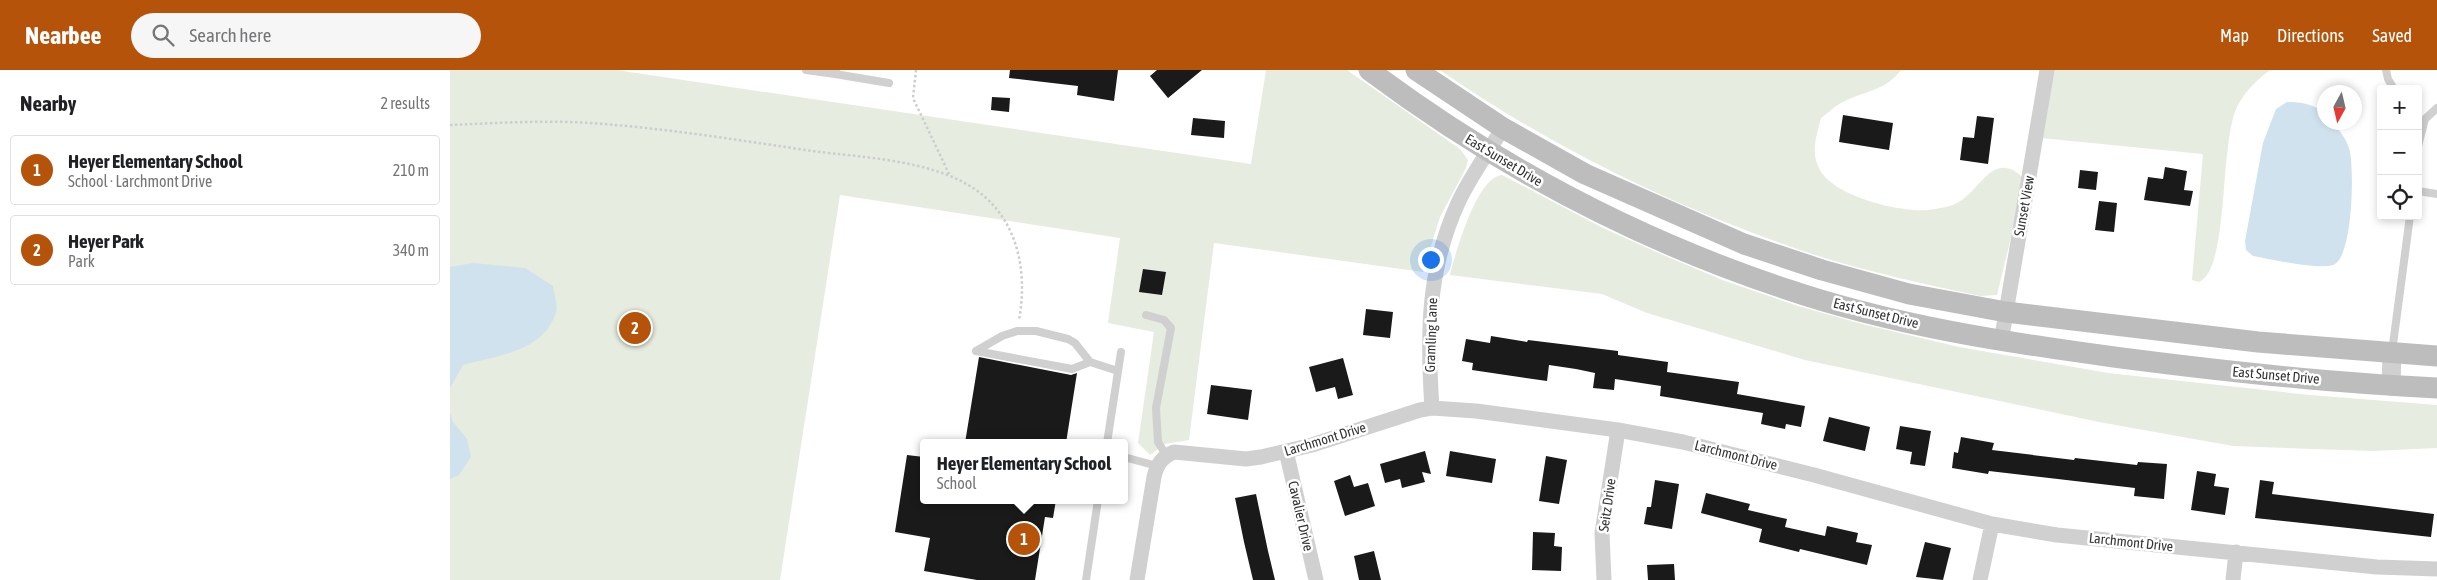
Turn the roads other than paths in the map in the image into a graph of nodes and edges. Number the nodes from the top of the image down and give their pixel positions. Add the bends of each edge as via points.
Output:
1 (806, 70) edge
2 (1369, 70) edge
3 (1416, 70) edge
4 (2047, 70) edge
5 (2386, 70) edge
6 (836, 72) edge
7 (890, 83) dead end
8 (2392, 85) edge
9 (2437, 108) edge
10 (2422, 116) edge
11 (2425, 119) junction
12 (1503, 128) junction
13 (2422, 131) edge
14 (1488, 152) junction
15 (2422, 192) edge
16 (2437, 194) edge
17 (2409, 220) edge
18 (2006, 312) junction
19 (1146, 314) dead end
20 (2001, 342) junction
21 (1121, 352) dead end
22 (2392, 354) junction
23 (2437, 356) edge
24 (1090, 362) junction
25 (1118, 371) junction
26 (2391, 386) junction
27 (2437, 388) edge
28 (1432, 408) junction
29 (1618, 430) junction
30 (1108, 439) edge
31 (1286, 451) junction
32 (1128, 457) edge
33 (1162, 461) junction
34 (1097, 504) edge
35 (1992, 524) junction
36 (2236, 552) junction
37 (2437, 569) edge
38 (1086, 580) edge
39 (1137, 580) edge
40 (1316, 580) edge
41 (1604, 580) edge
42 (1980, 580) edge
43 (2233, 580) edge

1 - 6 lane
2 - 14 main road, East Sunset Drive
3 - 12 main road, East Sunset Drive
4 - 18 street, Sunset View
5 - 8 lane
6 - 7 lane
9 - 11 lane
10 - 11 lane
11 - 13 lane
12 - 14 street, Gramling Lane
12 - 18 main road, East Sunset Drive via 1586,174 1744,244 1909,294
14 - 20 main road, East Sunset Drive via 1606,217 1718,265 1788,290 1889,318
14 - 28 street, Gramling Lane via 1458,201 1434,275 1428,334
15 - 16 lane
17 - 22 lane
18 - 20 street, Sunset View
18 - 22 main road, East Sunset Drive via 2258,342
19 - 33 lane via 1164,320 1171,328 1156,408
20 - 26 main road, East Sunset Drive via 2188,367
21 - 25 lane
22 - 23 main road, East Sunset Drive
22 - 26 street
24 - 24 lane via 1075,343 1060,335 1036,331 1017,331 976,351 1072,368
24 - 25 lane
25 - 30 lane
26 - 27 main road, East Sunset Drive
28 - 29 street, Larchmont Drive
28 - 31 street, Larchmont Drive
29 - 35 street, Larchmont Drive via 1730,452
29 - 41 street, Seitz Drive via 1602,533
31 - 33 street, Larchmont Drive via 1246,458 1174,452
31 - 40 street, Cavalier Drive
32 - 33 lane
33 - 39 street
34 - 38 lane
35 - 36 street, Larchmont Drive via 2057,535
35 - 42 street
36 - 37 street, Larchmont Drive via 2378,567
36 - 43 street

